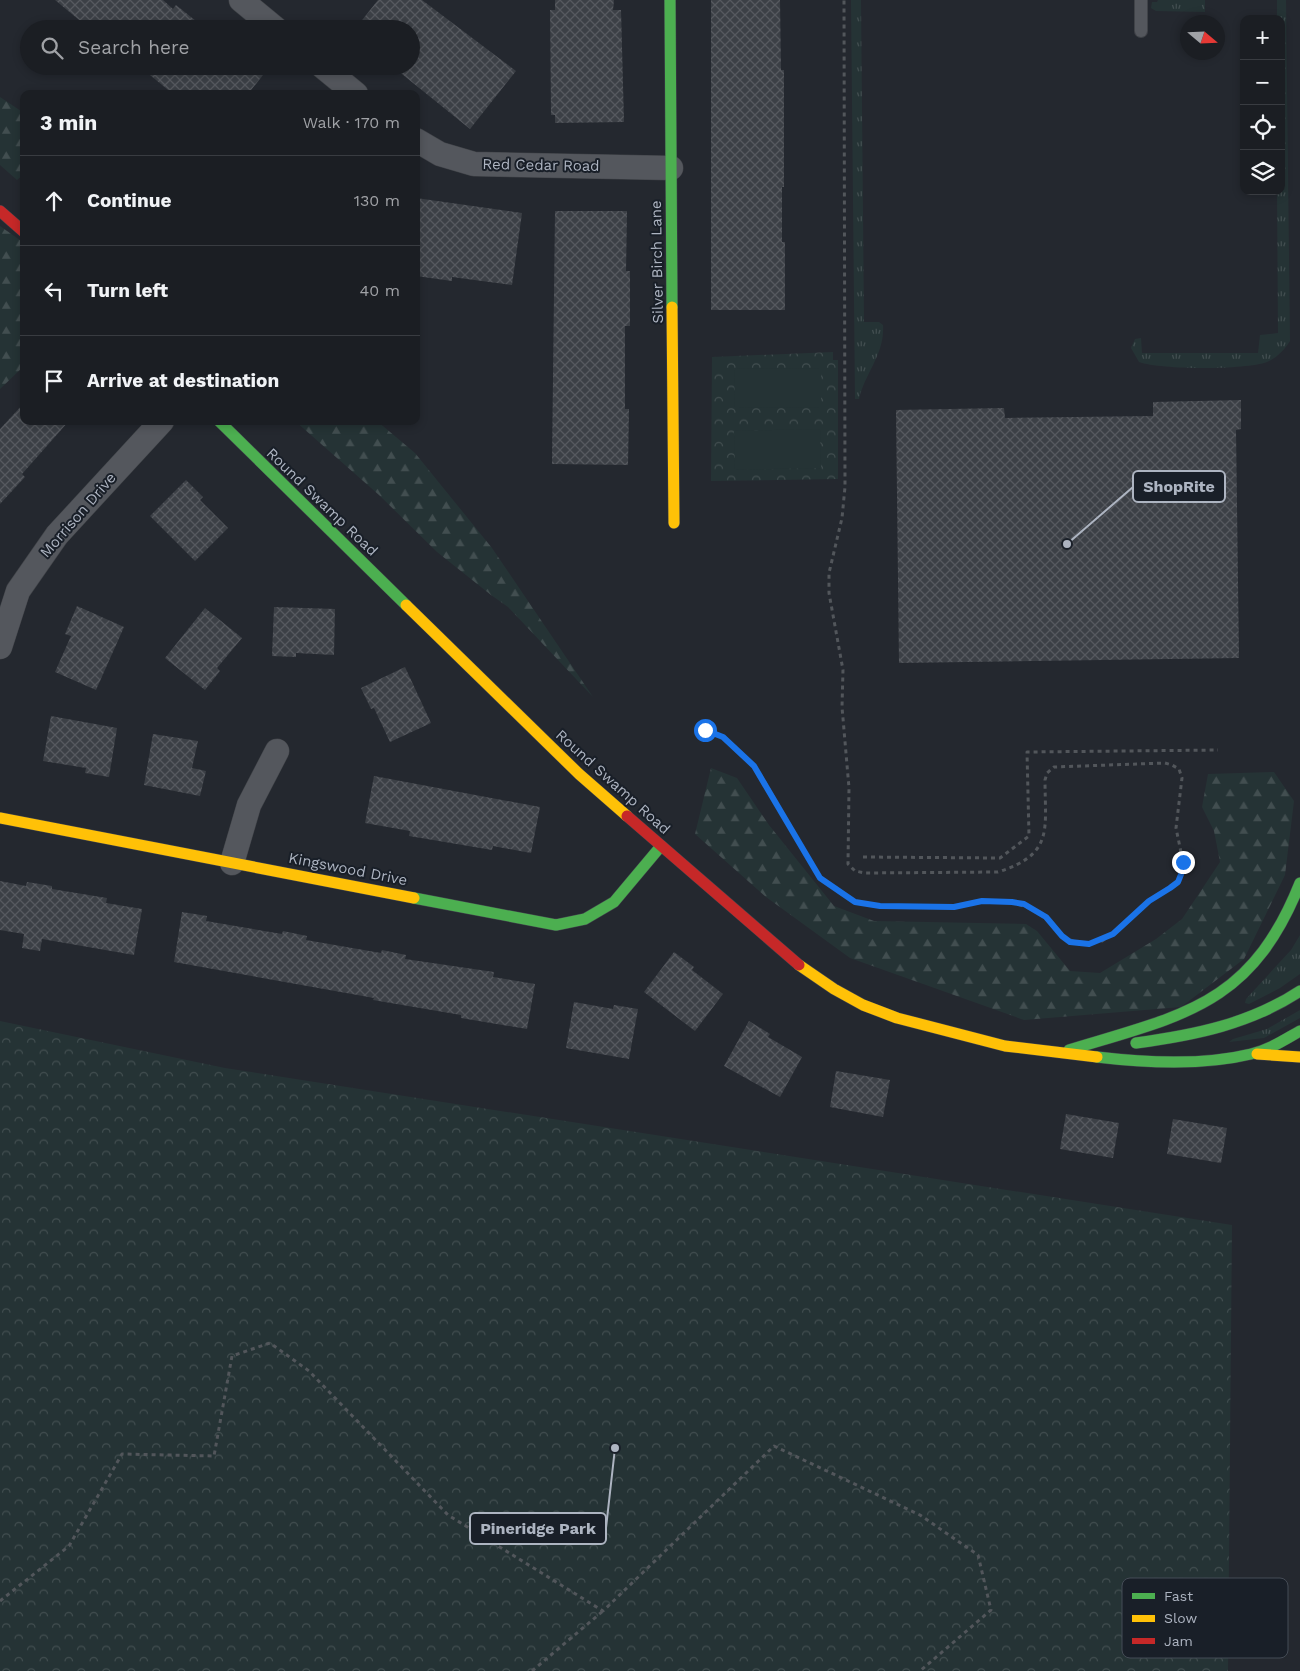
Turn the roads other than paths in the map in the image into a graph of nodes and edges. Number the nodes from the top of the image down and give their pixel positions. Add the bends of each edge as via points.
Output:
1 (241, 0) edge
2 (670, 0) edge
3 (1141, 0) edge
4 (265, 20) edge
5 (1141, 31) dead end
6 (333, 75) edge
7 (351, 90) edge
8 (420, 142) edge
9 (671, 168) junction
10 (0, 211) edge
11 (20, 228) edge
12 (158, 425) edge
13 (223, 425) edge
14 (674, 523) dead end
15 (0, 647) edge
16 (277, 751) dead end
17 (0, 818) edge
18 (661, 846) junction
19 (232, 863) junction
20 (1300, 883) edge
21 (1300, 991) edge
22 (1300, 1031) edge
23 (1056, 1054) junction
24 (1251, 1054) junction
25 (1300, 1057) edge

1 - 4 street
2 - 9 main road, Silver Birch Lane
3 - 5 lane
6 - 7 street
8 - 9 street, Red Cedar Road via 440,154 474,164
9 - 14 main road, Silver Birch Lane
10 - 11 main road
12 - 15 street, Morrison Drive via 57,535 18,591
13 - 18 main road, Round Swamp Road via 579,774
16 - 19 street via 249,805
17 - 19 main road, Kingswood Drive
18 - 19 main road, Kingswood Drive via 614,902 585,919 556,925
18 - 23 main road, Round Swamp Road via 790,958 864,1005 940,1030
20 - 23 main road via 1290,909 1271,941 1247,970 1222,992 1163,1022
21 - 23 main road, Round Swamp Road via 1254,1016 1205,1032
22 - 24 main road, Round Swamp Road
23 - 24 main road, Round Swamp Road via 1139,1062 1204,1060
24 - 25 main road

